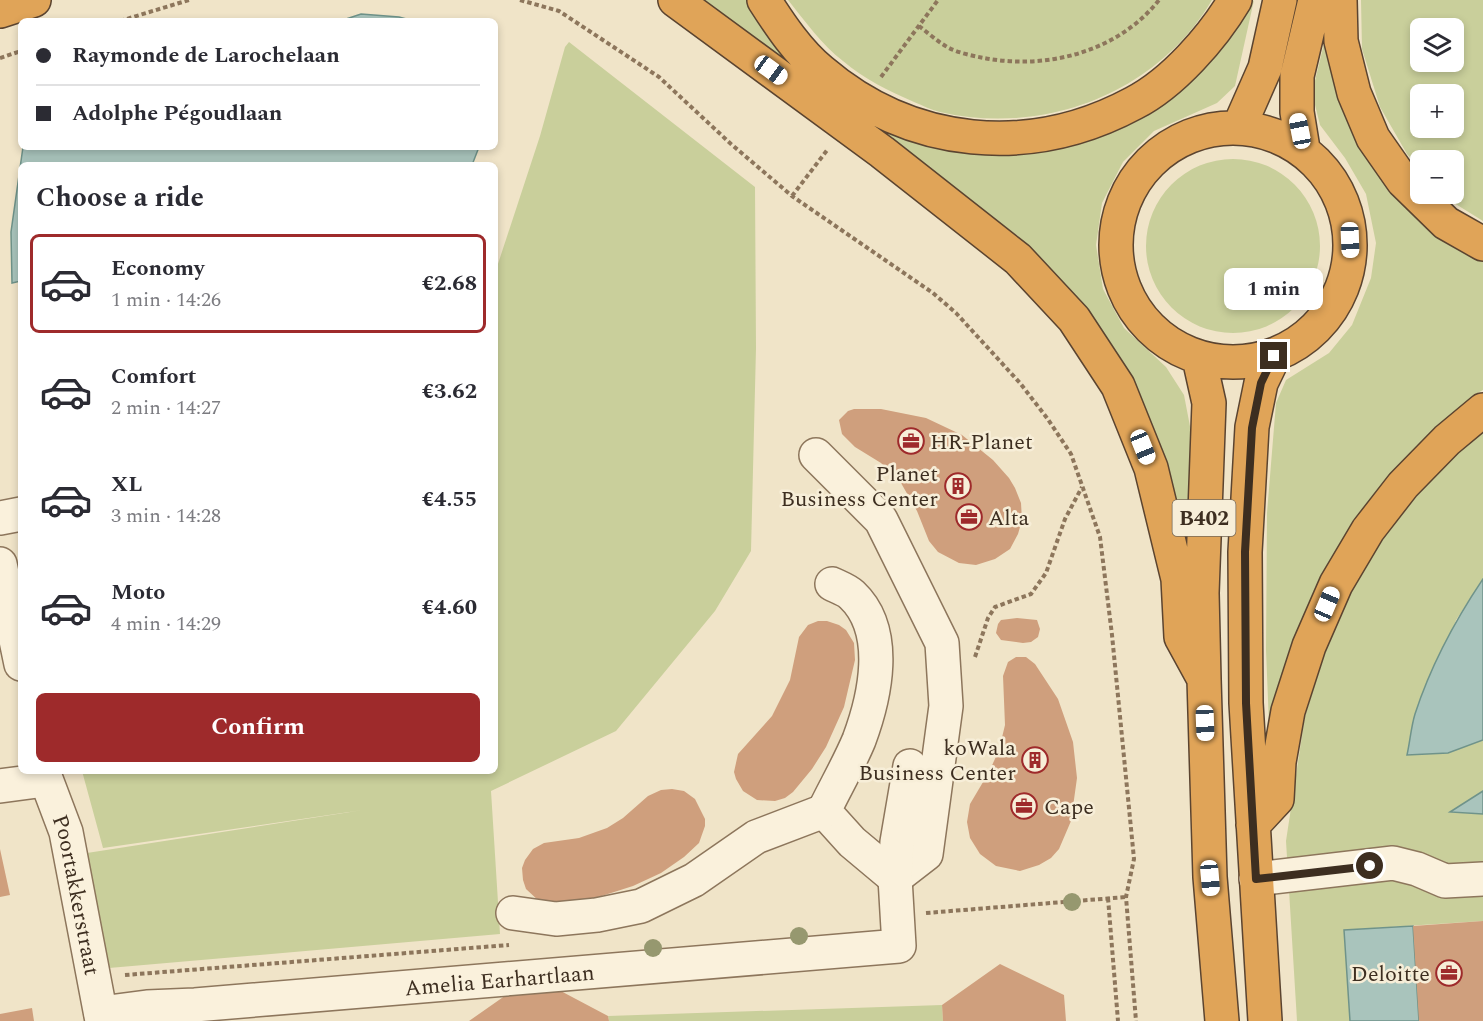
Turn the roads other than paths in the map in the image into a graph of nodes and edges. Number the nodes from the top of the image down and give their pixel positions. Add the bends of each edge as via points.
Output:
1 (34, 0) edge
2 (675, 0) edge
3 (764, 0) edge
4 (1235, 0) edge
5 (1280, 0) edge
6 (1315, 0) edge
7 (1340, 0) edge
8 (0, 11) edge
9 (1239, 127) junction
10 (1304, 150) junction
11 (1483, 244) edge
12 (1274, 356) junction
13 (1199, 358) junction
14 (1483, 410) edge
15 (816, 455) dead end
16 (18, 515) edge
17 (0, 518) edge
18 (0, 564) edge
19 (832, 584) dead end
20 (13, 654) edge
21 (1204, 679) junction
22 (910, 766) dead end
23 (44, 775) edge
24 (0, 786) edge
25 (824, 811) junction
26 (1253, 825) junction
27 (895, 878) junction
28 (1256, 879) junction
29 (1483, 879) edge
30 (514, 929) road end
31 (101, 1017) edge
32 (1222, 1021) edge
33 (1265, 1021) edge

1 - 8 highway
2 - 21 highway via 873,145 1018,259 1074,319 1118,386 1151,468 1178,579 1181,637
3 - 4 highway via 820,70 854,96 887,114 951,135 1025,138 1065,131 1136,102 1196,52
5 - 9 highway via 1265,68
6 - 10 highway via 1297,76 1296,112
7 - 11 highway via 1341,41 1354,93 1372,138 1403,181 1446,223
9 - 10 highway via 1273,133
9 - 13 highway via 1196,132 1159,153 1131,185 1117,225 1117,267 1133,307 1161,339
10 - 12 highway via 1332,180 1349,219 1350,261 1337,302 1310,334
12 - 13 highway via 1236,363
12 - 26 highway, B402 via 1261,383 1252,428 1245,552 1246,703
13 - 21 highway, B402 via 1209,403 1202,593
14 - 26 highway via 1403,485 1368,530 1336,584 1309,646 1288,711 1277,799
15 - 27 street via 881,520 942,643 945,706 926,854
16 - 17 street
18 - 20 street
19 - 25 street via 851,594 866,614 875,638 875,683 858,740
21 - 32 highway, B402 via 1210,878
22 - 27 street
23 - 24 street
23 - 31 street, Poortakkerstraat via 66,832
25 - 27 street via 852,842
25 - 30 street via 756,837 694,880 641,906
26 - 28 highway, B402
27 - 31 street, Amelia Earhartlaan via 898,930 147,1007
28 - 29 street via 1393,863 1445,881
28 - 33 highway, B402

